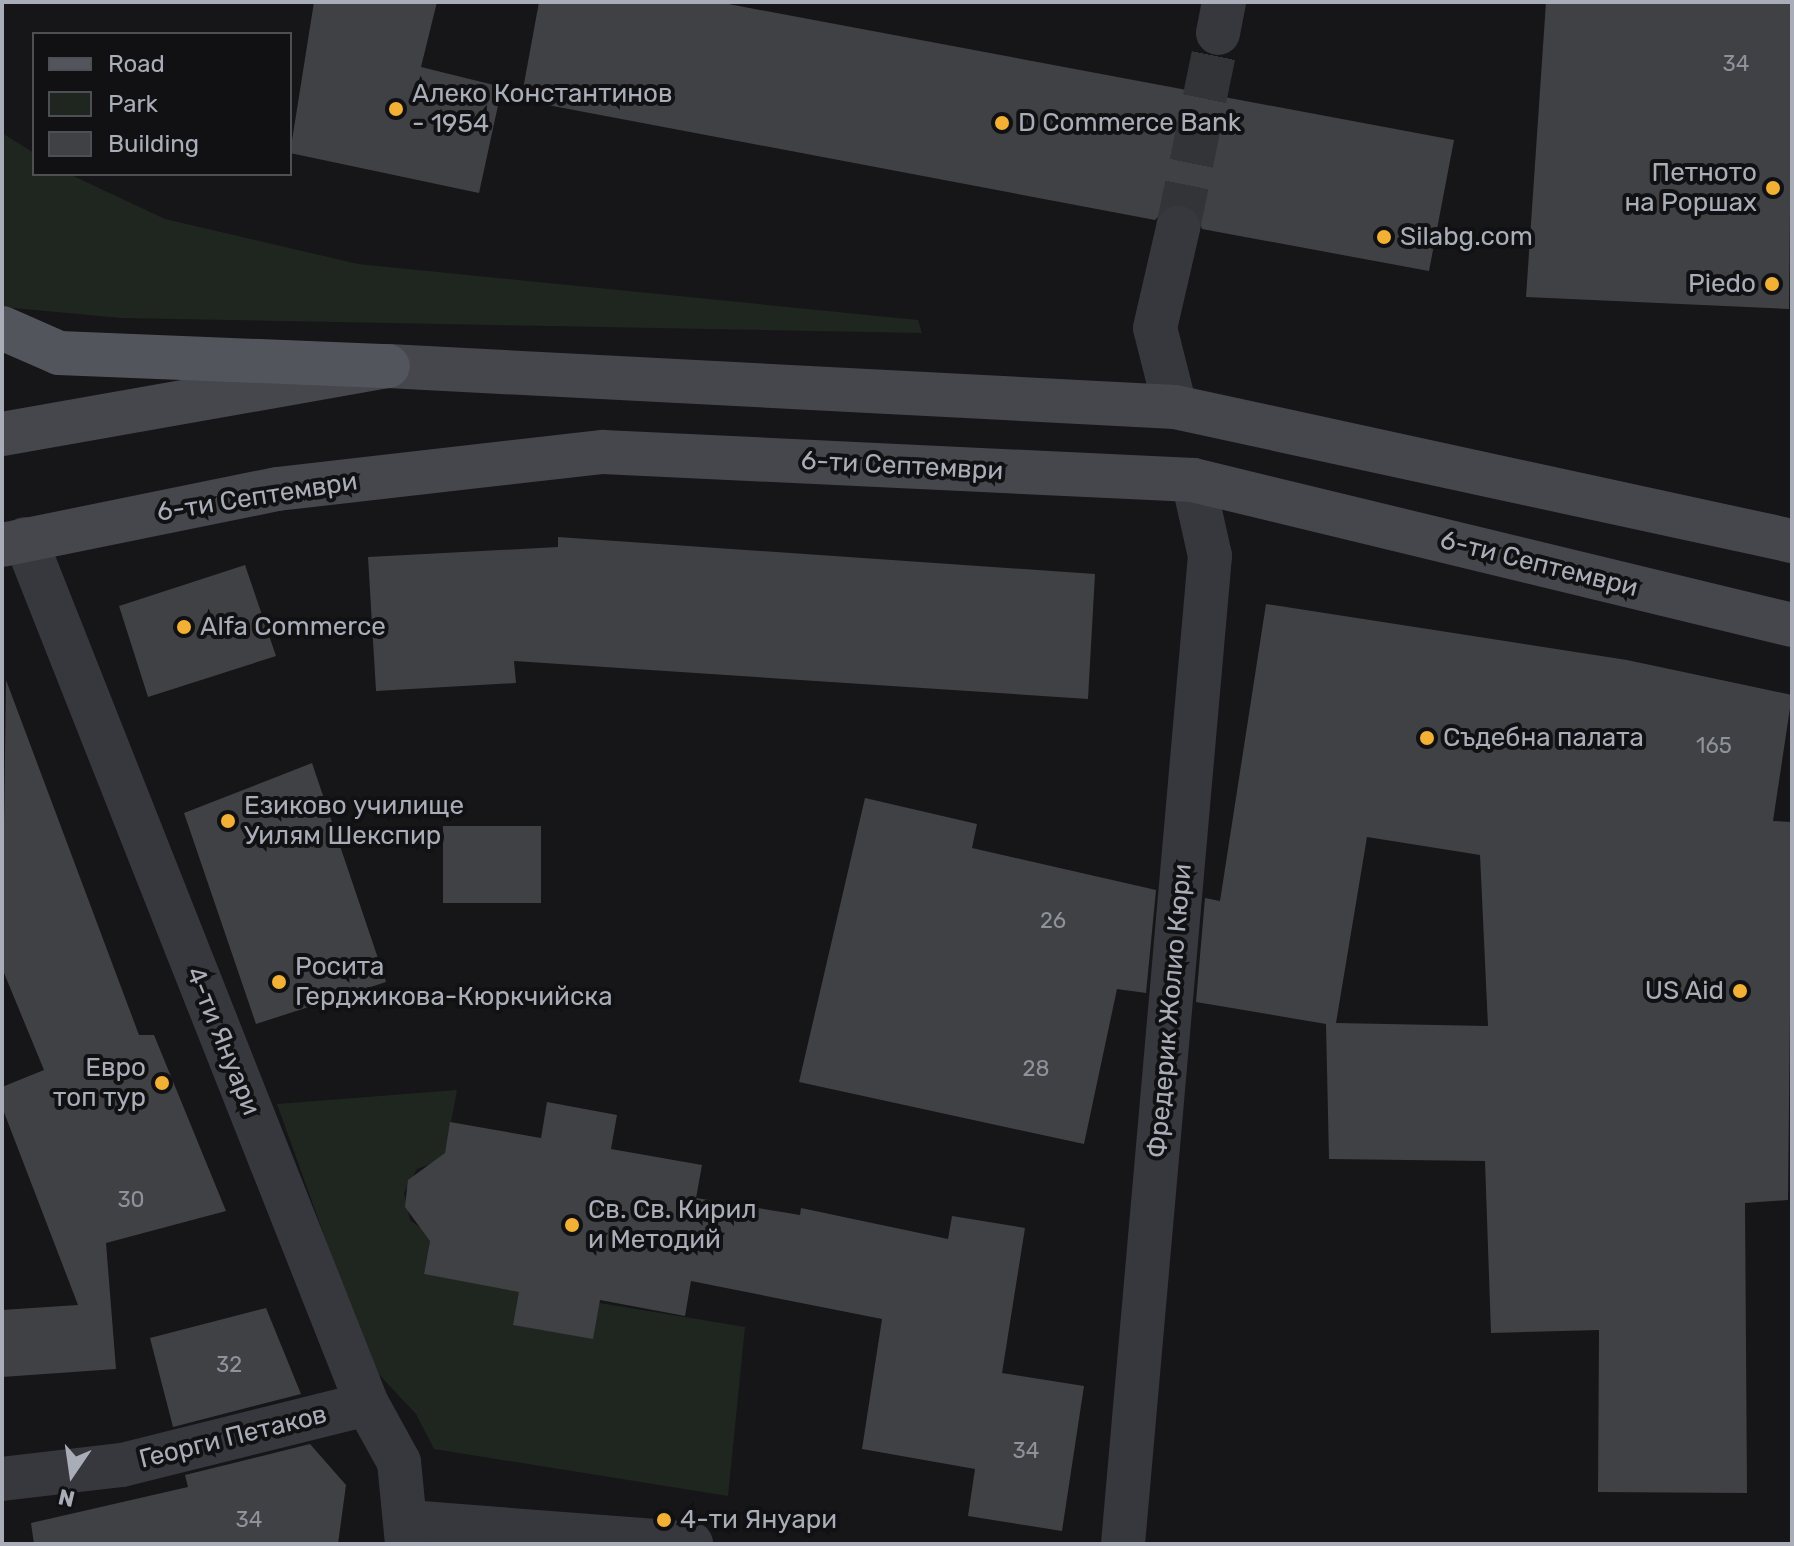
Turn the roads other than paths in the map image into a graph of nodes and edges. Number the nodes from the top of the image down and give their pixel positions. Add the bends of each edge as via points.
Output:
1 (1178, 228) tunnel mouth
2 (2, 328) edge
3 (388, 366) junction
4 (1175, 407) junction
5 (2, 434) edge
6 (1193, 480) junction
7 (1792, 541) edge
8 (14, 542) edge
9 (1792, 625) edge
10 (367, 1404) junction
11 (2, 1479) edge
12 (408, 1533) edge
13 (691, 1544) edge
14 (1123, 1544) edge

1 - 4 street via 1155,328
2 - 3 main road via 59,353
3 - 4 main road
3 - 5 main road
4 - 7 main road
6 - 8 main road, 6-ти Септември via 603,452 277,489
6 - 9 main road, 6-ти Септември
6 - 14 street, Фредерик Жолио Кюри via 1210,556
8 - 10 street, 4-ти Януари
10 - 11 street, Георги Петаков via 122,1465
10 - 12 street, 4-ти Януари via 399,1462
12 - 13 street

